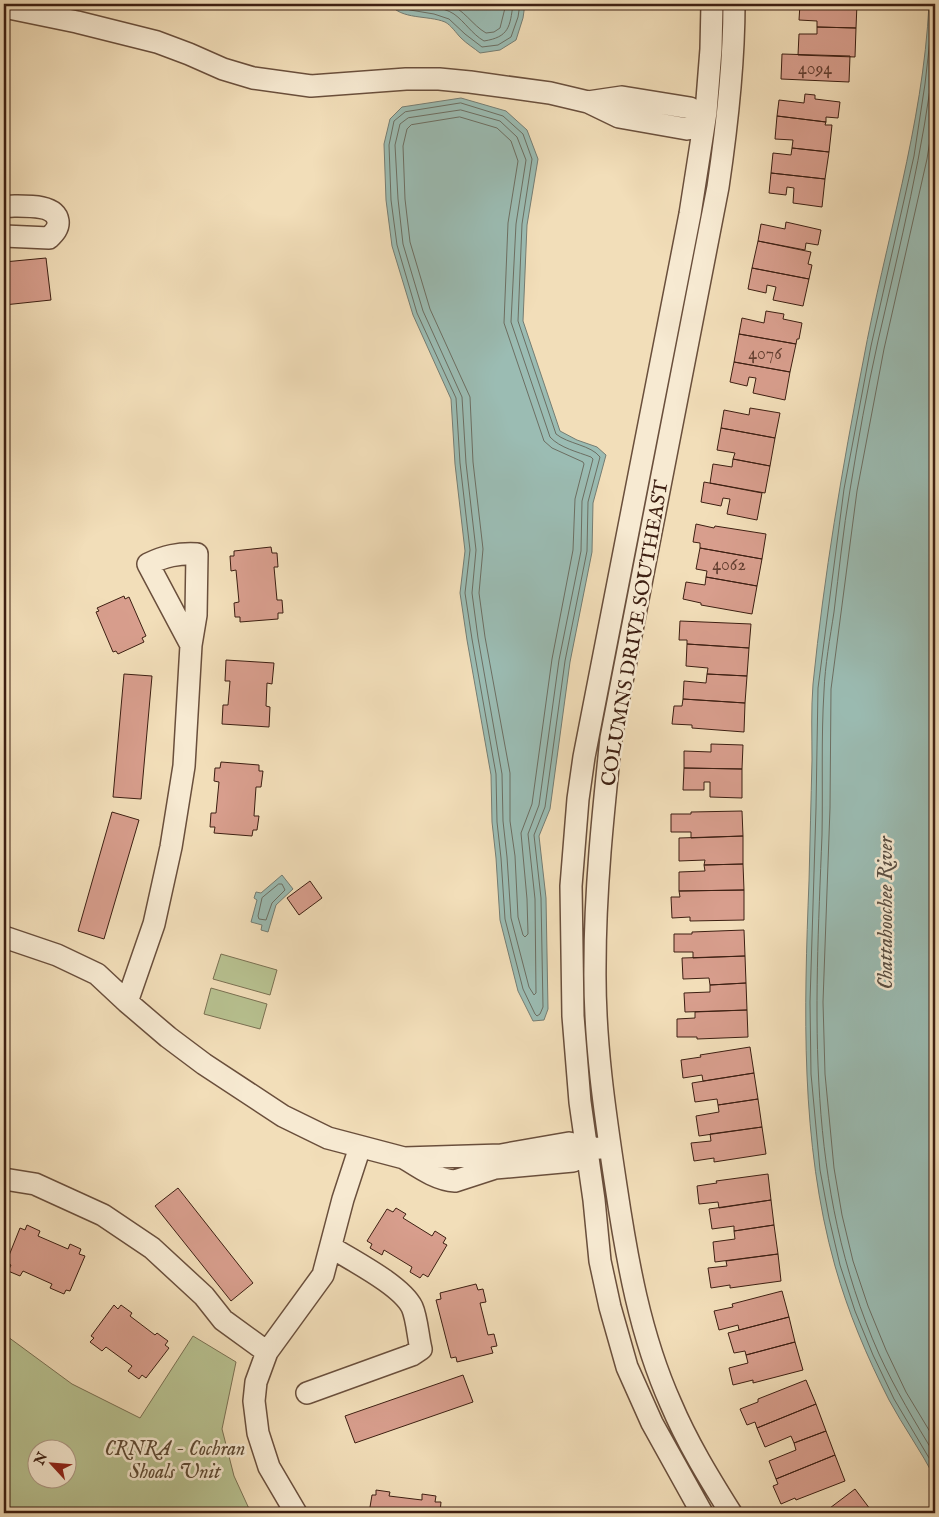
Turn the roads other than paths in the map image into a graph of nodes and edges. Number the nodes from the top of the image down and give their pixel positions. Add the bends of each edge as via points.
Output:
1 (712, 4) edge
2 (734, 4) edge
3 (4, 7) edge
4 (588, 102) dead end
5 (4, 206) edge
6 (4, 236) edge
7 (191, 645) dead end
8 (4, 937) edge
9 (127, 1002) junction
10 (610, 1146) junction
11 (360, 1147) junction
12 (588, 1149) junction
13 (4, 1179) edge
14 (331, 1247) junction
15 (267, 1352) junction
16 (307, 1393) dead end
17 (296, 1513) edge
18 (702, 1513) edge
19 (731, 1513) edge

1 - 12 street, COLUMNS DRIVE SOUTHEAST via 706,112 690,214 578,798 572,886 572,1016
2 - 10 street, COLUMNS DRIVE SOUTHEAST via 728,118 718,187 611,738 597,889 594,967 598,1052
3 - 4 street via 157,42 253,78 311,86 439,79 550,93
5 - 6 street via 48,209 58,218 58,226 49,238
7 - 9 street via 184,766 171,847 154,924
8 - 9 street via 57,955 97,974
9 - 11 street via 204,1064 283,1116 328,1138
10 - 12 street
10 - 19 street, COLUMNS DRIVE SOUTHEAST via 629,1269 647,1336 670,1404
11 - 12 street via 404,1158 430,1174 450,1181 495,1168 573,1161
11 - 14 street
12 - 18 street, COLUMNS DRIVE SOUTHEAST via 600,1261 627,1367 652,1423
13 - 15 street via 35,1184 103,1215 152,1248 204,1296 223,1320
14 - 15 street via 322,1275
14 - 16 street via 403,1296 412,1308 421,1349
15 - 17 street via 256,1382 254,1401 258,1433 269,1467

